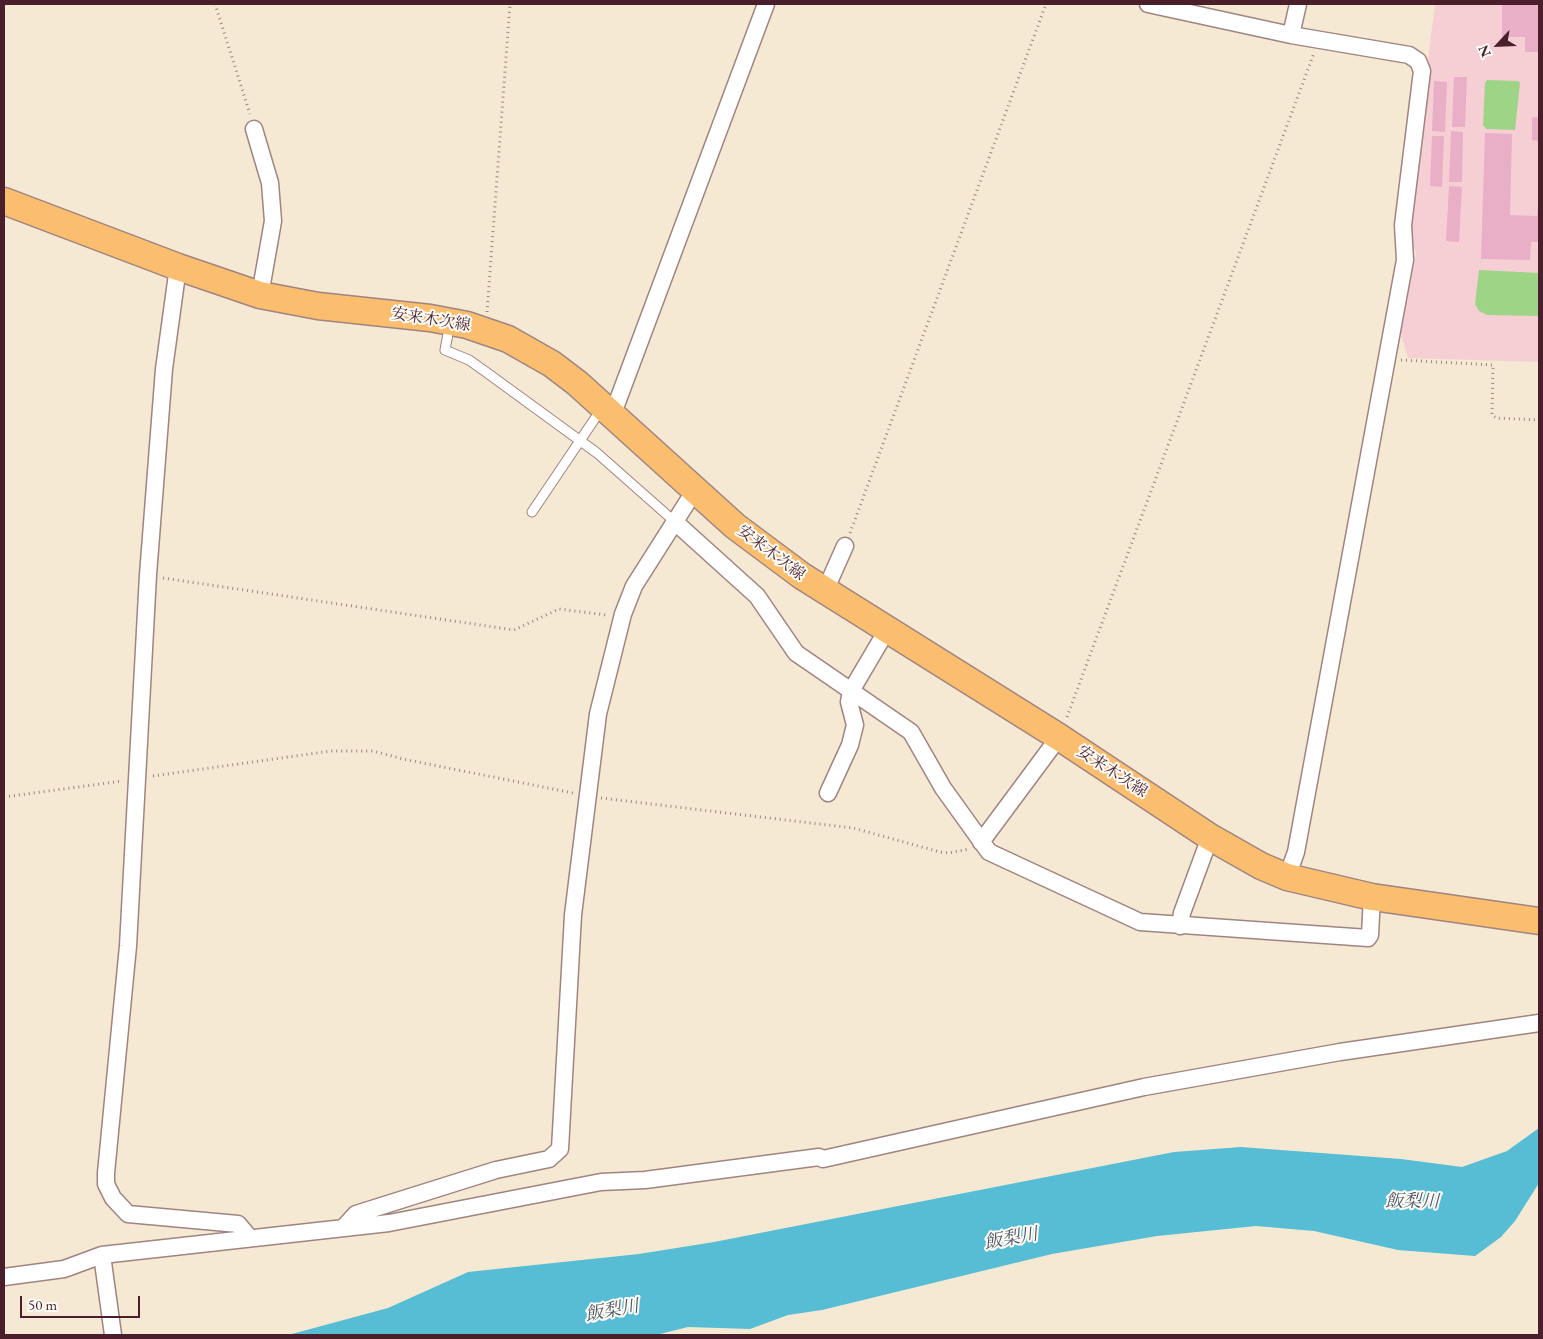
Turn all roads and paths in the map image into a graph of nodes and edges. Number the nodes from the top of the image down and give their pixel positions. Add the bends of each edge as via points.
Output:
1 (215, 4) edge
2 (510, 4) edge
3 (766, 4) edge
4 (1046, 4) edge
5 (1148, 4) edge
6 (1298, 4) edge
7 (1291, 35) junction
8 (1319, 38) junction
9 (254, 129) joint
10 (4, 201) edge
11 (178, 267) junction
12 (260, 295) junction
13 (450, 322) junction
14 (486, 330) junction
15 (1386, 358) junction
16 (607, 412) junction
17 (1539, 420) edge
18 (581, 441) junction
19 (695, 490) junction
20 (532, 512) dead end
21 (674, 521) junction
22 (845, 546) joint
23 (148, 575) junction
24 (825, 591) junction
25 (623, 614) junction
26 (887, 630) junction
27 (851, 691) junction
28 (1059, 737) junction
29 (136, 779) junction
30 (828, 792) dead end
31 (587, 796) junction
32 (4, 797) edge
33 (1210, 837) junction
34 (981, 842) junction
35 (1286, 877) junction
36 (1372, 897) junction
37 (1539, 921) edge
38 (1180, 926) junction
39 (1539, 1023) edge
40 (345, 1226) junction
41 (249, 1237) junction
42 (103, 1263) junction
43 (4, 1277) edge
44 (113, 1335) edge

1 - 9 path
2 - 14 path
3 - 16 street
4 - 22 path
5 - 7 street
6 - 7 street
7 - 8 street
8 - 15 street via 1409,55 1418,62 1422,71 1403,225 1405,260
8 - 28 path
9 - 12 street via 270,183 273,221
10 - 11 main road, 安来木次線
11 - 12 main road, 安来木次線
11 - 23 street via 164,369
12 - 13 main road, 安来木次線 via 318,306
13 - 14 main road, 安来木次線
13 - 18 lane via 445,350 469,360
14 - 16 main road, 安来木次線 via 552,364
15 - 17 path via 1493,364 1492,415 1496,418
15 - 35 street via 1296,852
16 - 18 lane
16 - 19 main road, 安来木次線
18 - 20 lane
18 - 21 lane
19 - 21 street
19 - 24 main road, 安来木次線 via 735,526
21 - 25 street via 634,586
21 - 27 street via 757,596 796,654
22 - 24 street
23 - 25 path via 514,630 558,609 603,615
23 - 29 street
24 - 26 main road, 安来木次線
25 - 31 street via 598,714
26 - 27 street
26 - 28 main road, 安来木次線
27 - 30 street via 849,702 855,725 850,745
27 - 34 street via 911,732 943,788
28 - 33 main road, 安来木次線
28 - 34 street
29 - 31 path via 331,752 373,751 403,760
29 - 32 path
29 - 41 street via 128,946 106,1184 113,1198 128,1214 238,1224
31 - 34 path via 853,828 940,852 971,848
31 - 40 street via 573,915 560,1149 549,1158 496,1170 356,1214
33 - 35 main road, 安来木次線
33 - 38 street
34 - 38 street via 989,852 1133,920
35 - 36 main road, 安来木次線
36 - 37 main road, 安来木次線
36 - 38 street via 1368,938
39 - 40 street via 1340,1052 1144,1087 823,1158 646,1180 601,1182 397,1222
40 - 41 street
41 - 42 street
42 - 43 street
42 - 44 street

